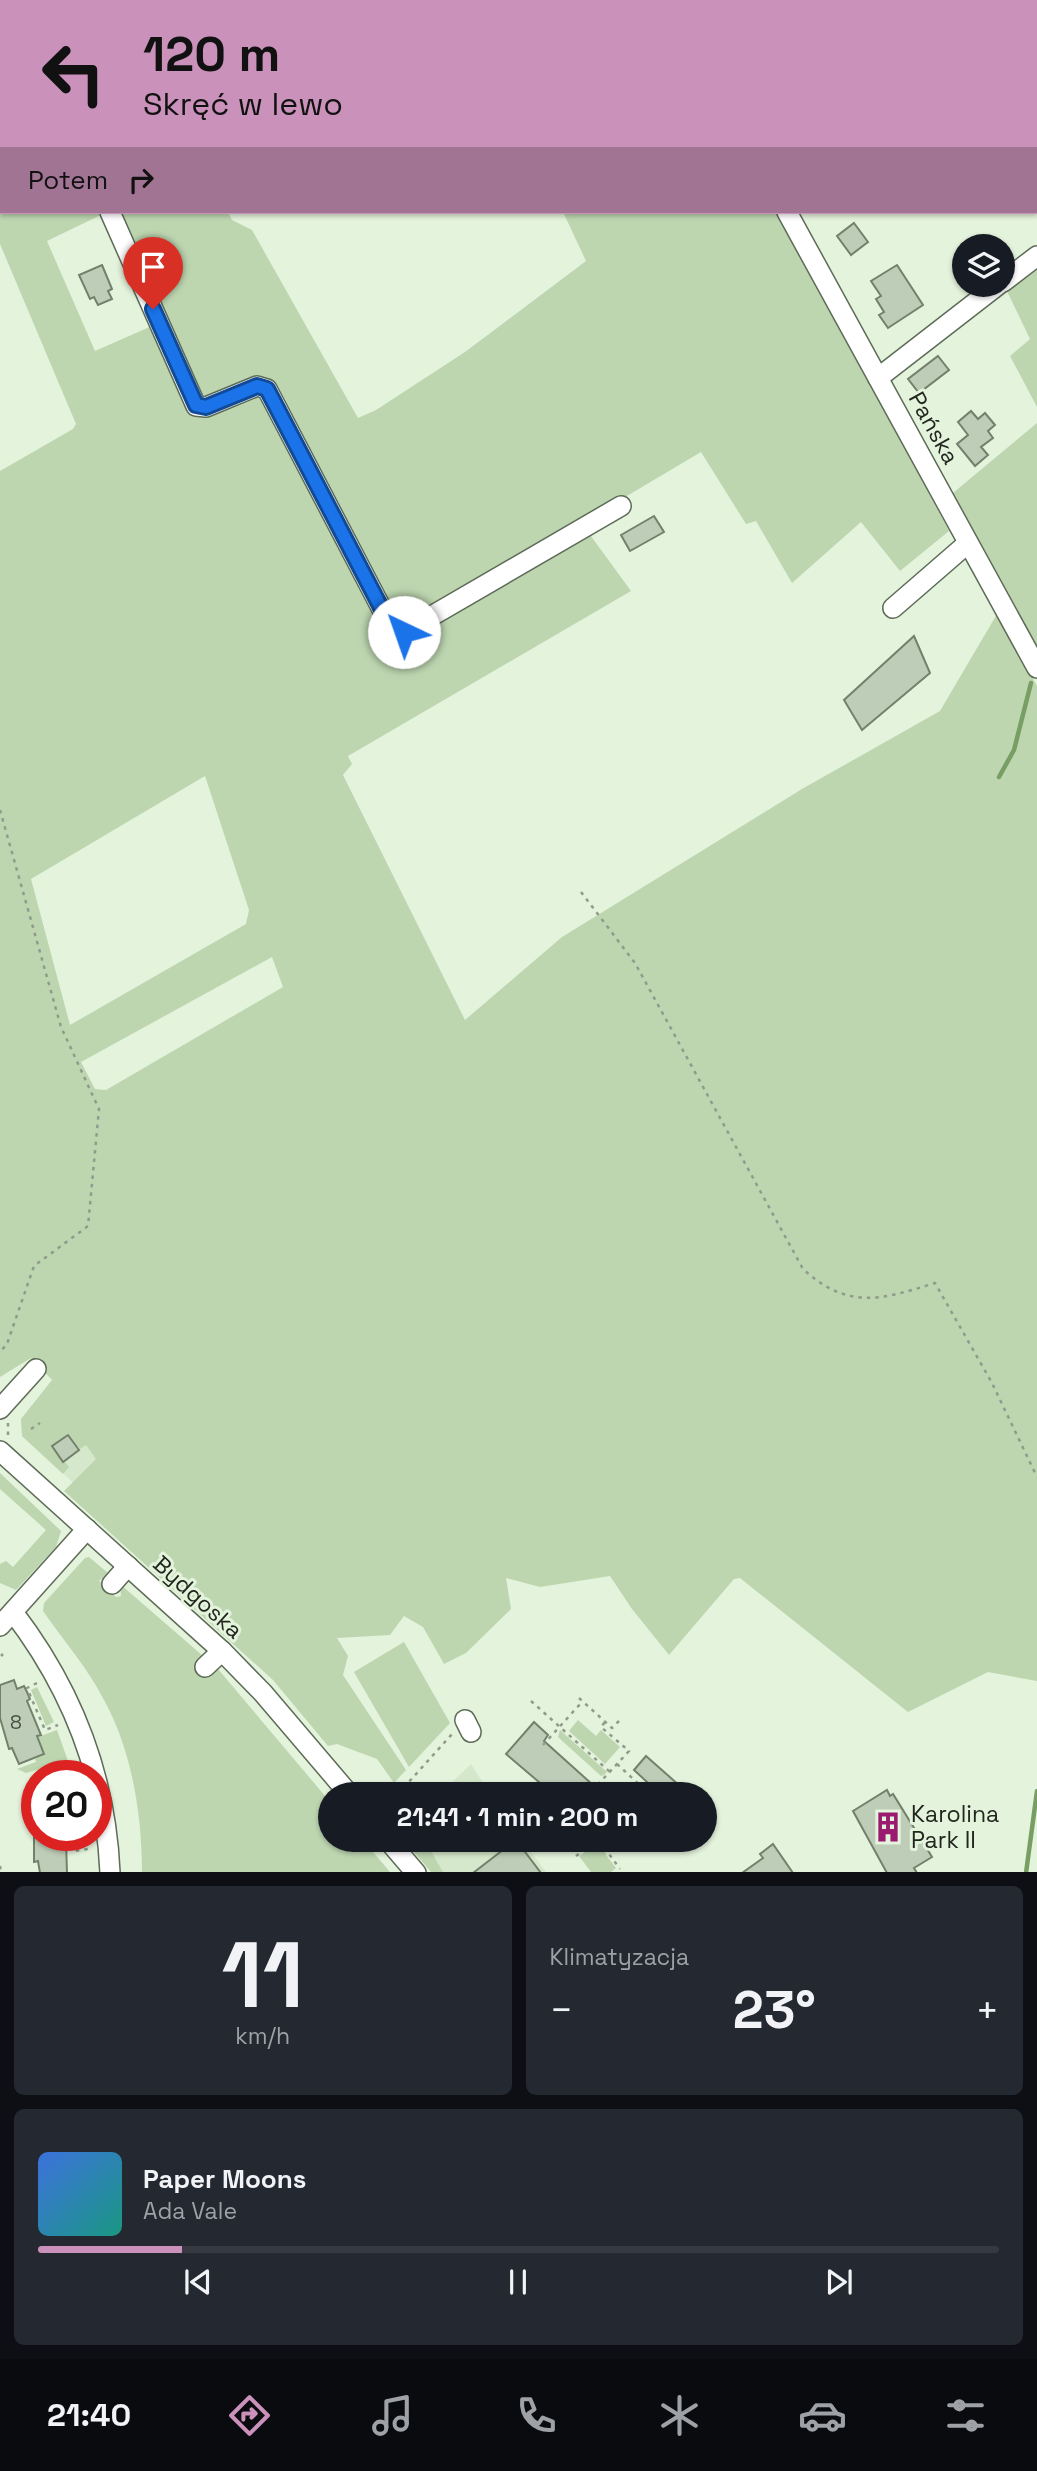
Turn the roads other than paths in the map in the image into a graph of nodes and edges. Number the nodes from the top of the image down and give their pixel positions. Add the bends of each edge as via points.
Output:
1 (111, 214) edge
2 (793, 214) edge
3 (1037, 256) edge
4 (1015, 273) edge
5 (983, 297) edge
6 (878, 378) junction
7 (621, 506) dead end
8 (968, 543) junction
9 (893, 608) dead end
10 (1037, 668) edge
11 (36, 1369) dead end
12 (0, 1409) edge
13 (0, 1451) edge
14 (87, 1530) junction
15 (128, 1566) junction
16 (112, 1584) dead end
17 (6, 1619) edge
18 (222, 1651) junction
19 (205, 1667) dead end
20 (339, 1782) edge
21 (398, 1852) edge
22 (110, 1872) edge
23 (416, 1872) edge

1 - 7 street via 196,405 206,407 257,386 267,389 387,619 404,632
2 - 6 street, Pańska
3 - 4 street
5 - 6 street
6 - 8 street, Pańska
8 - 9 street
8 - 10 street, Pańska
11 - 12 street
13 - 14 street, Bydgoska
14 - 15 street, Bydgoska
14 - 17 street
15 - 16 street
15 - 18 street, Bydgoska
17 - 22 street via 59,1681 84,1736 101,1794
18 - 19 street
18 - 20 street, Bydgoska via 264,1692
21 - 23 street

